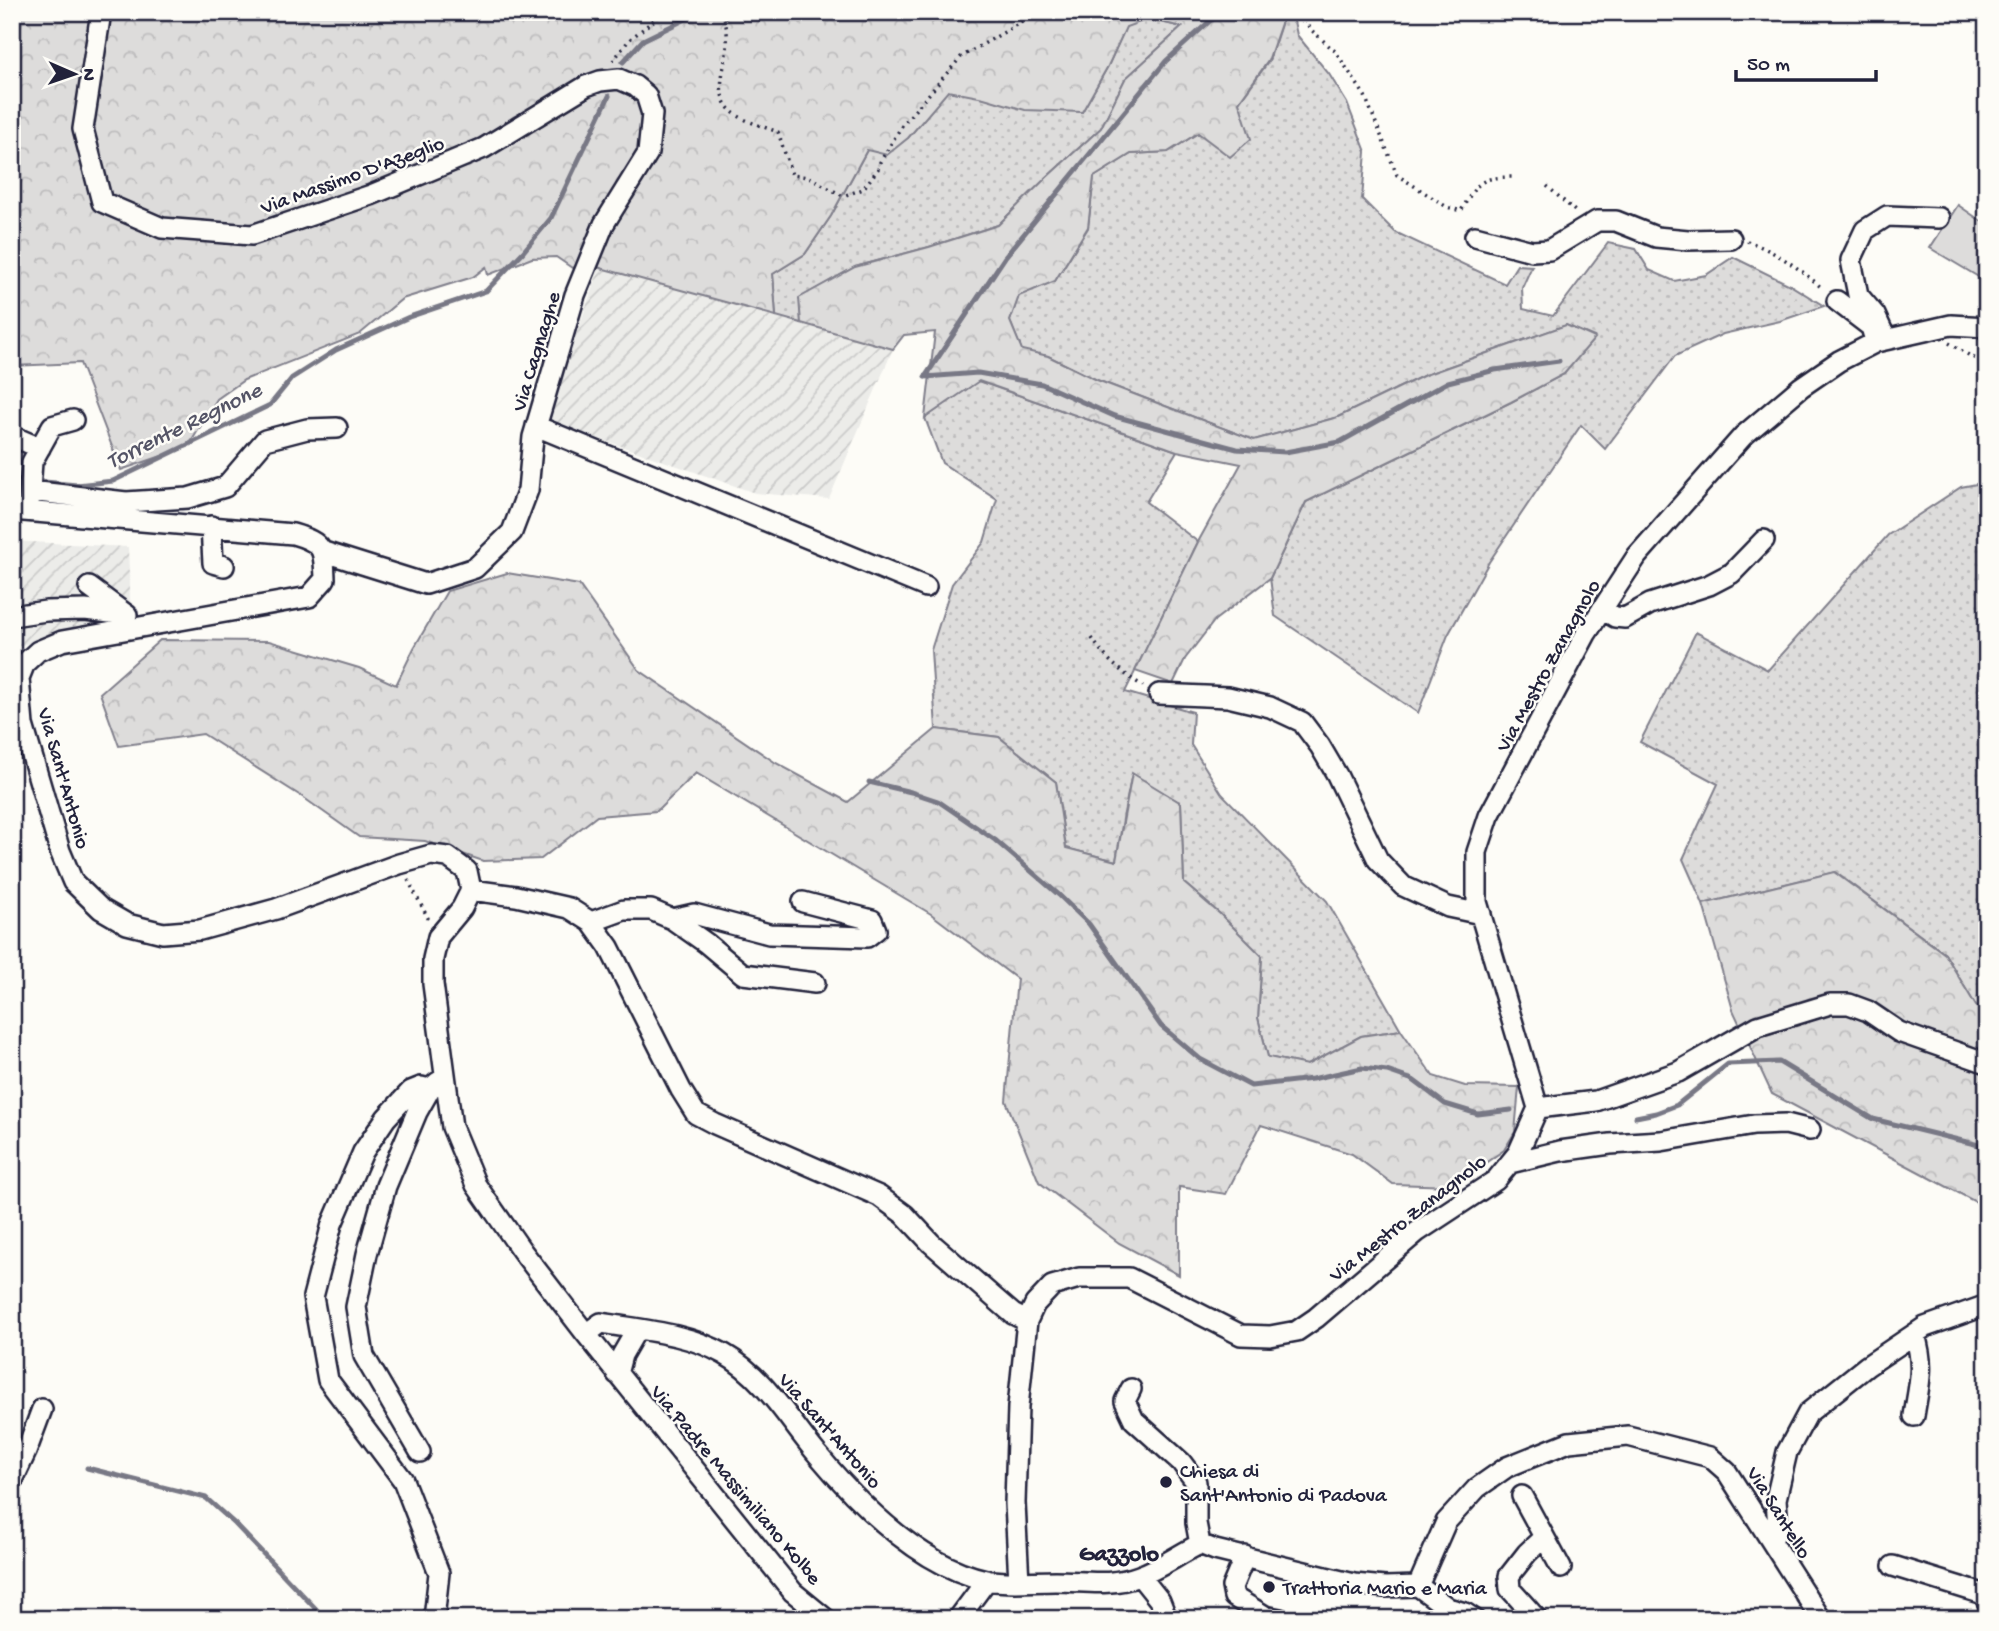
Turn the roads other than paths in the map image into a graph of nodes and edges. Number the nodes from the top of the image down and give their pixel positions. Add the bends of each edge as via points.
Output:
1 (101, 12) edge
2 (607, 80) joint
3 (1939, 218) dead end
4 (1475, 236) dead end
5 (1731, 239) road end
6 (1837, 301) road end
7 (1987, 327) edge
8 (1881, 340) junction
9 (73, 420) dead end
10 (536, 426) junction
11 (337, 428) dead end
12 (12, 436) edge
13 (36, 455) junction
14 (30, 491) junction
15 (20, 511) edge
16 (211, 526) junction
17 (1764, 540) dead end
18 (324, 552) junction
19 (224, 566) dead end
20 (89, 587) dead end
21 (926, 587) dead end
22 (1602, 609) junction
23 (12, 616) edge
24 (135, 620) junction
25 (1159, 694) road end
26 (471, 890) junction
27 (803, 902) dead end
28 (1481, 914) junction
29 (673, 919) junction
30 (591, 922) junction
31 (815, 983) dead end
32 (1987, 1063) edge
33 (437, 1083) junction
34 (1538, 1108) junction
35 (1810, 1130) dead end
36 (1510, 1163) junction
37 (1987, 1305) edge
38 (1027, 1321) junction
39 (637, 1329) junction
40 (586, 1334) junction
41 (1915, 1335) junction
42 (617, 1374) junction
43 (1131, 1389) dead end
44 (42, 1409) dead end
45 (1914, 1416) dead end
46 (420, 1452) dead end
47 (12, 1482) edge
48 (1522, 1496) dead end
49 (1544, 1537) junction
50 (1772, 1540) junction
51 (1192, 1548) junction
52 (1245, 1556) junction
53 (1894, 1566) dead end
54 (1561, 1568) dead end
55 (1140, 1576) junction
56 (987, 1580) junction
57 (1019, 1581) junction
58 (1418, 1586) junction
59 (1987, 1601) edge
60 (1450, 1613) edge
61 (435, 1619) edge
62 (825, 1619) edge
63 (958, 1619) edge
64 (1167, 1619) edge
65 (1280, 1619) edge
66 (1474, 1619) edge
67 (1537, 1619) edge
68 (1821, 1619) edge

1 - 2 street, Via Massimo D'Azeglio via 83,129 102,202 162,228 252,235 371,195 484,148 586,86
2 - 10 street, Via Cagnaghe via 619,79 646,95 652,114 648,153 604,224 575,295
3 - 8 street via 1887,216 1865,230 1851,260 1858,295 1875,315
4 - 5 street via 1532,251 1549,250 1597,221 1616,221 1656,237
6 - 8 street
7 - 8 street via 1951,325
8 - 22 street, Via Mestro Zanagnolo via 1801,387 1743,436 1637,556
9 - 13 street via 52,426
10 - 18 street, Via Cagnaghe via 528,491 512,532 475,569 426,584
10 - 21 street
11 - 14 street via 307,429 265,440 225,487 188,498 126,502
12 - 13 street
13 - 14 street
14 - 15 street
15 - 16 street
16 - 18 street via 293,534 314,540
16 - 19 street via 213,563
17 - 22 street via 1732,573 1709,585 1650,604 1625,618
18 - 24 street, Via Sant'Antonio via 325,579 309,597 230,612
20 - 24 street
22 - 28 street, Via Mestro Zanagnolo via 1489,816 1477,852
23 - 24 street via 85,610
24 - 26 street, Via Sant'Antonio via 38,651 25,663 19,678 23,725 60,851 73,882 101,909 127,923 163,933 200,930 431,855 448,857 467,871
25 - 28 street via 1228,697 1270,707 1302,722 1337,775 1378,860 1403,886 1448,907
26 - 30 street via 569,908
26 - 33 street via 438,937 433,959
27 - 29 street via 872,920 876,930 867,937 769,934 694,914
28 - 34 street, Via Mestro Zanagnolo
29 - 30 street via 651,909 624,910
29 - 31 street via 743,974
30 - 38 street via 609,947 696,1114 879,1196 1013,1314
32 - 34 street via 1899,1032 1868,1011 1830,1004 1758,1026 1678,1072 1596,1101
33 - 40 street via 476,1185
33 - 46 street via 417,1112 386,1186 356,1307 364,1356
33 - 61 street via 411,1091 363,1152 332,1223 313,1297 328,1380 403,1480 439,1573
34 - 36 street, Via Mestro Zanagnolo
35 - 36 street via 1786,1124 1754,1125 1661,1141 1560,1151
36 - 38 street, Via Mestro Zanagnolo via 1496,1180 1417,1232 1297,1331 1241,1335 1129,1278 1079,1279 1052,1286
37 - 41 street via 1925,1327
38 - 57 street, Via Mestro Zanagnolo via 1015,1503
39 - 40 street, Via Sant'Antonio via 601,1323
39 - 42 street
39 - 56 street, Via Sant'Antonio via 686,1339 725,1354 756,1379 844,1485 911,1545 949,1569
40 - 42 street
41 - 45 street via 1921,1370
41 - 50 street via 1808,1413 1787,1452 1776,1499 1778,1528
42 - 62 street, Via Padre Massimiliano Kolbe via 793,1592
43 - 51 street via 1125,1401 1134,1420 1181,1462 1196,1482
44 - 47 street
48 - 49 street
49 - 54 street
49 - 67 street via 1509,1576 1510,1588
50 - 58 street, Via Santello via 1727,1472 1710,1457 1628,1436 1569,1442 1507,1467 1476,1488 1446,1522
50 - 68 street, Via Santello
51 - 52 street
51 - 55 street, Via Sant'Antonio
52 - 58 street via 1354,1584
52 - 65 street via 1232,1587 1234,1597 1265,1616
53 - 59 street via 1983,1594
55 - 57 street, Via Sant'Antonio via 1097,1584
55 - 64 street via 1160,1601
56 - 57 street, Via Sant'Antonio
56 - 63 street
58 - 60 street
60 - 66 street via 1465,1613

